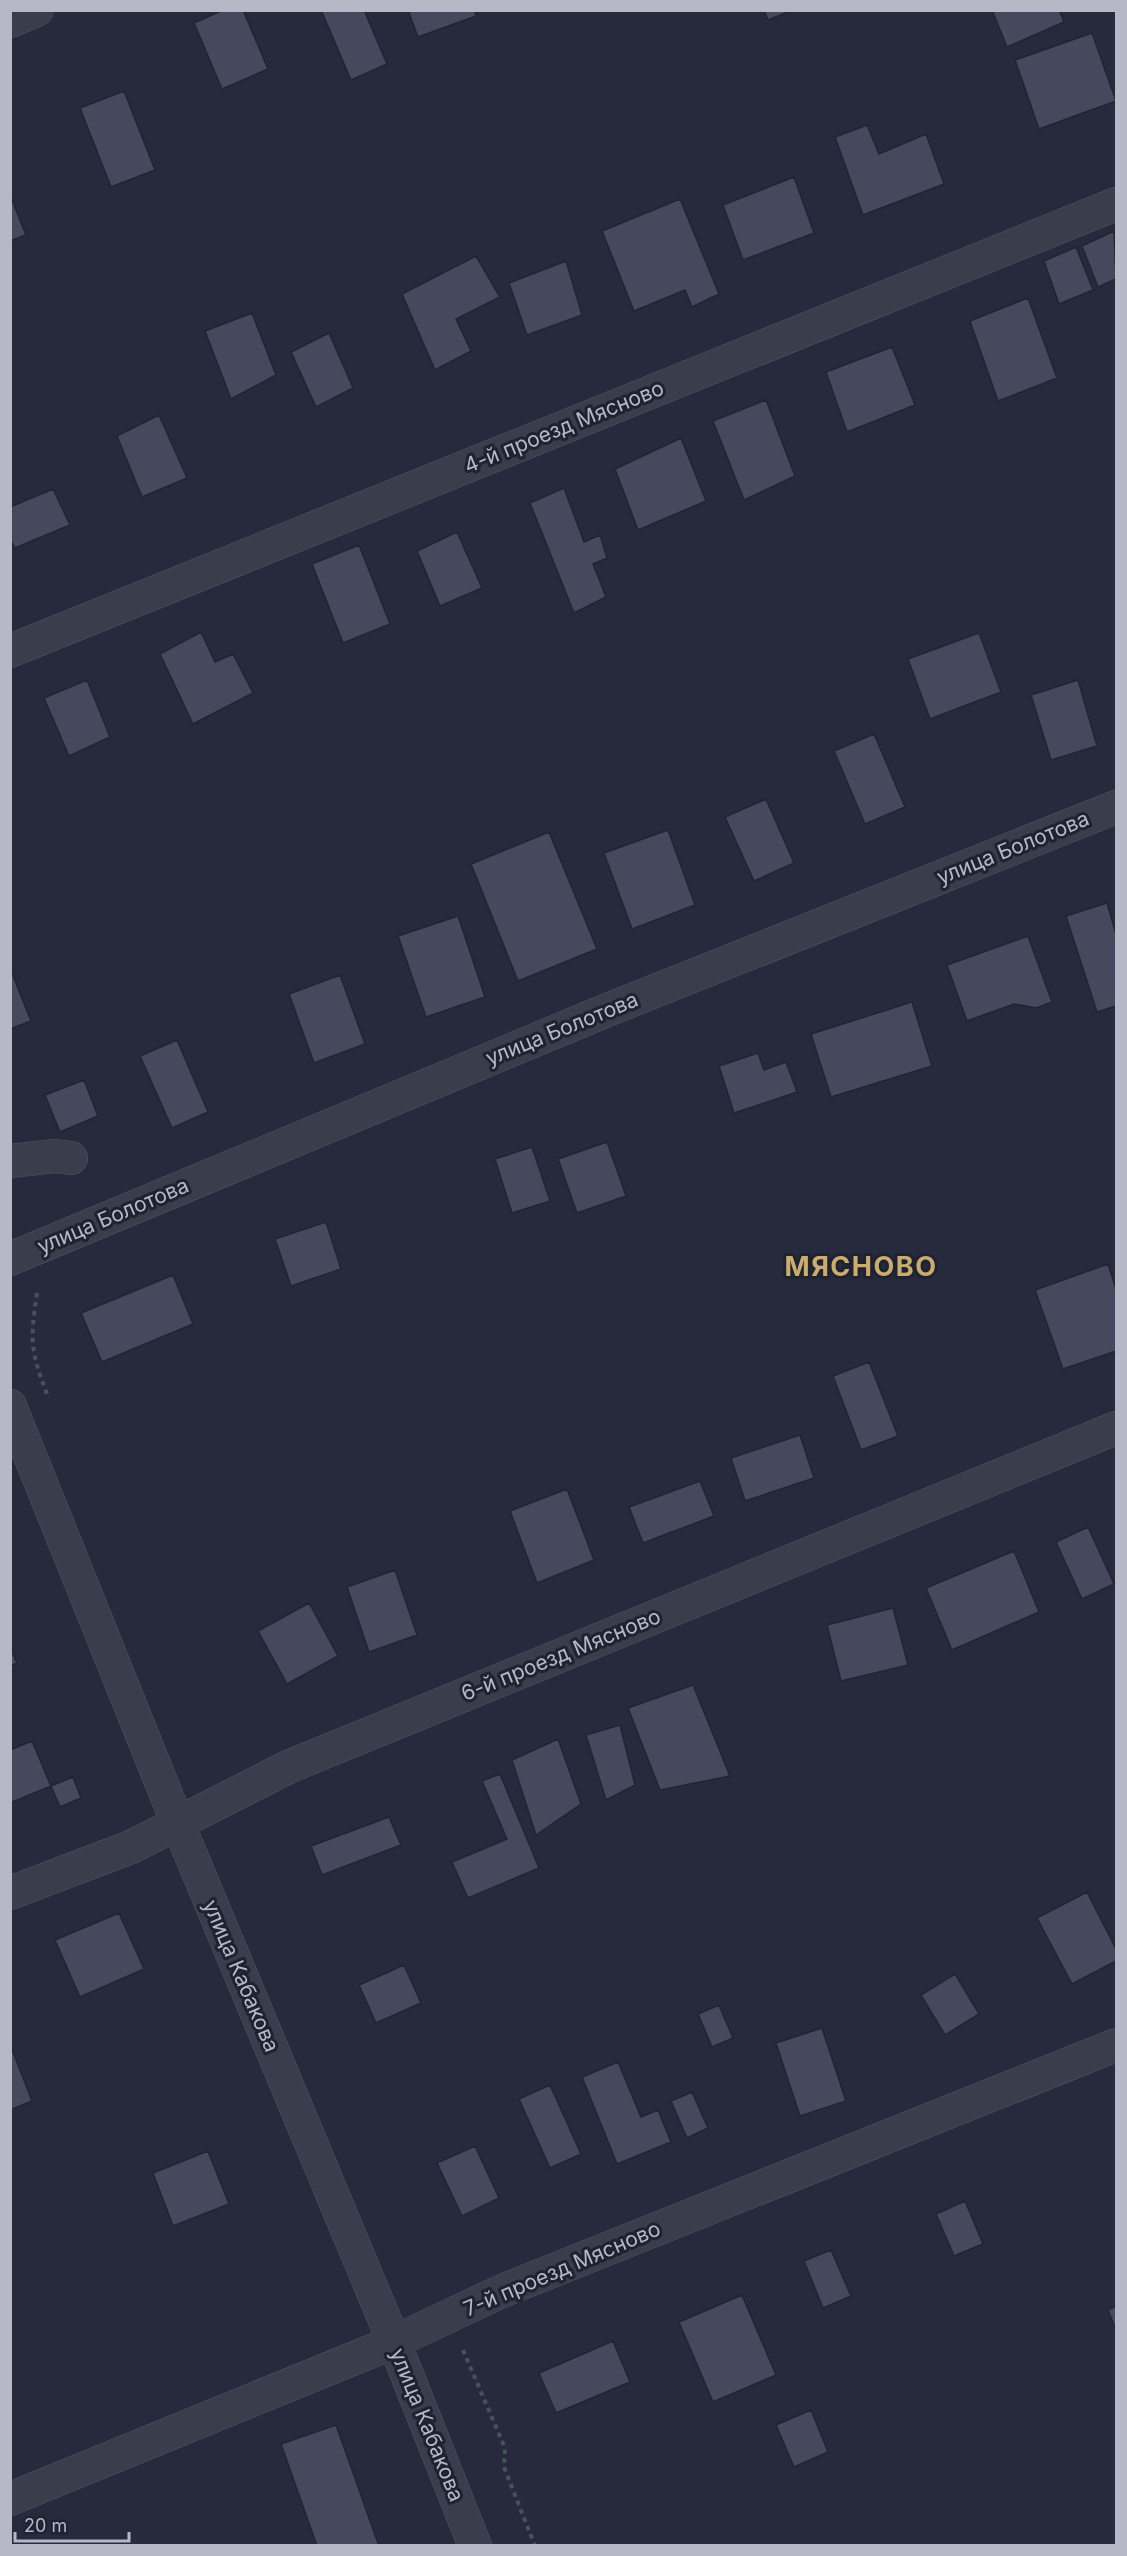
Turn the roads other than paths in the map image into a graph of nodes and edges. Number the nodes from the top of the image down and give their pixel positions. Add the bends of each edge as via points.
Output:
1 (36, 10) edge
2 (10, 21) edge
3 (1116, 204) edge
4 (10, 651) edge
5 (1116, 807) edge
6 (70, 1158) dead end
7 (10, 1161) edge
8 (10, 1259) edge
9 (10, 1406) edge
10 (1116, 1428) edge
11 (178, 1824) junction
12 (10, 1893) edge
13 (1116, 2046) edge
14 (394, 2342) junction
15 (10, 2499) edge
16 (475, 2546) edge

1 - 2 street
3 - 4 street, 4-й проезд Мясново
5 - 8 street, улица Болотова via 605,1011
6 - 7 street
9 - 11 street, улица Кабакова
10 - 11 street, 6-й проезд Мясново via 288,1767
11 - 12 street, 6-й проезд Мясново via 131,1847
11 - 14 street, улица Кабакова
13 - 14 street, 7-й проезд Мясново via 502,2291
14 - 15 street, 7-й проезд Мясново
14 - 16 street, улица Кабакова

